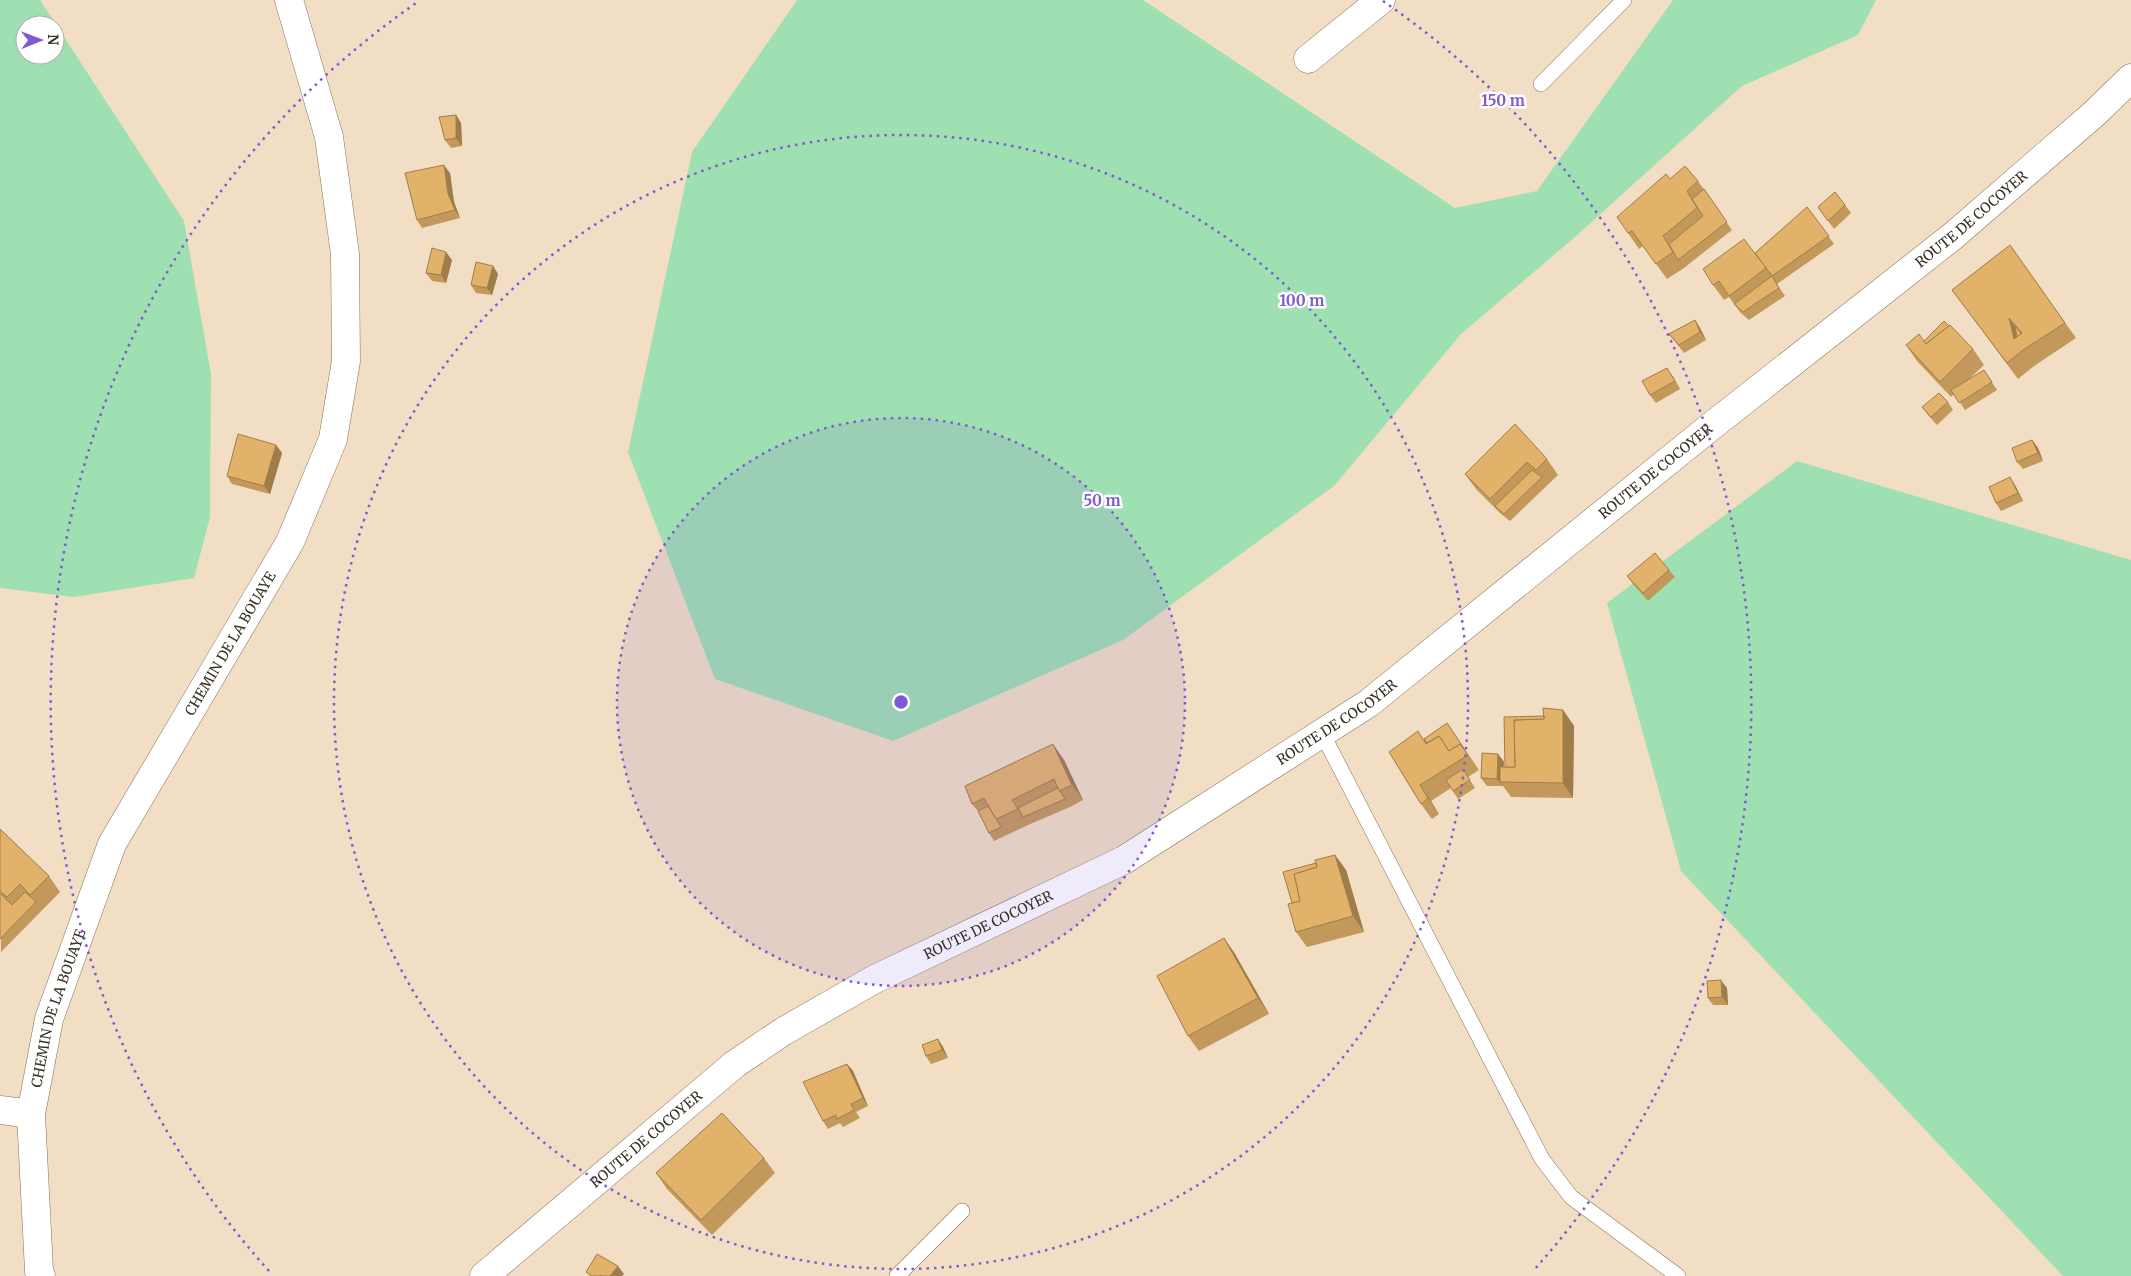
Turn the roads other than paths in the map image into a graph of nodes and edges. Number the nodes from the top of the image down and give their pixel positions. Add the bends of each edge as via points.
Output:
1 (289, 0) edge
2 (1381, 0) edge
3 (1624, 0) edge
4 (1308, 59) dead end
5 (2131, 78) edge
6 (1541, 84) dead end
7 (1322, 733) junction
8 (0, 1110) edge
9 (31, 1114) junction
10 (962, 1211) dead end
11 (41, 1276) edge
12 (484, 1276) edge
13 (898, 1276) edge
14 (1678, 1276) edge

1 - 9 main road, CHEMIN DE LA BOUAYE via 329,137 345,254 346,361 333,439 290,542 112,844 49,1019
2 - 4 main road
3 - 6 lane
5 - 7 main road, ROUTE DE COCOYER via 2095,114 1953,236 1369,703
7 - 12 main road, ROUTE DE COCOYER via 1124,860 875,979 784,1031 728,1070
7 - 14 lane via 1542,1159 1571,1197
8 - 9 main road
9 - 11 main road, CHEMIN DE LA BOUAYE
10 - 13 lane

